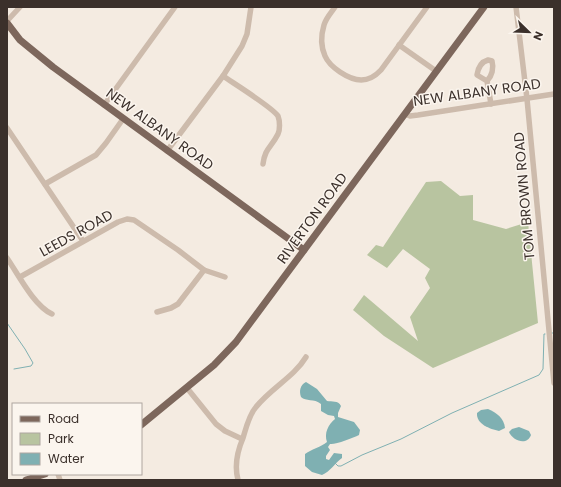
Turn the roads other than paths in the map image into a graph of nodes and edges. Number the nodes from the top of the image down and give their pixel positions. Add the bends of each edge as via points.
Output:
1 (20, 7) edge
2 (175, 7) edge
3 (251, 7) edge
4 (335, 7) edge
5 (427, 7) edge
6 (484, 7) edge
7 (516, 7) edge
8 (7, 22) edge
9 (399, 45) junction
10 (436, 71) junction
11 (223, 76) junction
12 (487, 81) dead end
13 (554, 94) edge
14 (527, 99) junction
15 (491, 104) junction
16 (104, 105) junction
17 (405, 114) junction
18 (123, 119) junction
19 (7, 128) edge
20 (167, 151) junction
21 (263, 164) dead end
22 (45, 184) junction
23 (83, 241) junction
24 (304, 250) junction
25 (7, 258) edge
26 (204, 270) junction
27 (20, 277) junction
28 (225, 277) dead end
29 (158, 312) dead end
30 (52, 314) dead end
31 (306, 357) dead end
32 (554, 383) edge
33 (187, 388) junction
34 (142, 424) edge
35 (242, 439) junction
36 (42, 475) edge
37 (26, 480) edge
38 (238, 480) edge

1 - 8 street
2 - 16 street
3 - 11 street via 247,34
4 - 9 street via 324,24 322,49 329,63 347,76 363,80 375,76
5 - 9 street
6 - 10 main road, RIVERTON ROAD
7 - 14 street, TOM BROWN ROAD
8 - 16 main road, NEW ALBANY ROAD via 27,47
9 - 10 street
10 - 17 main road, RIVERTON ROAD
11 - 20 street
11 - 21 street via 278,116 278,134 264,154
12 - 15 street
13 - 14 street, NEW ALBANY ROAD
14 - 15 street, NEW ALBANY ROAD
14 - 32 street, TOM BROWN ROAD
15 - 17 street, NEW ALBANY ROAD via 410,116
16 - 18 main road, NEW ALBANY ROAD
17 - 24 main road, RIVERTON ROAD
18 - 20 main road, NEW ALBANY ROAD
18 - 22 street via 96,155
19 - 22 street
20 - 24 main road, NEW ALBANY ROAD
22 - 23 street
23 - 26 street, LEEDS ROAD via 118,222 131,219
23 - 27 street, LEEDS ROAD
24 - 33 main road, RIVERTON ROAD via 236,342
25 - 27 street
26 - 28 street, LEEDS ROAD
26 - 29 street via 178,304
27 - 30 street via 39,305
31 - 35 street via 300,367 255,408
33 - 34 main road, RIVERTON ROAD
33 - 35 street via 216,424
35 - 38 street via 236,461
36 - 37 main road

